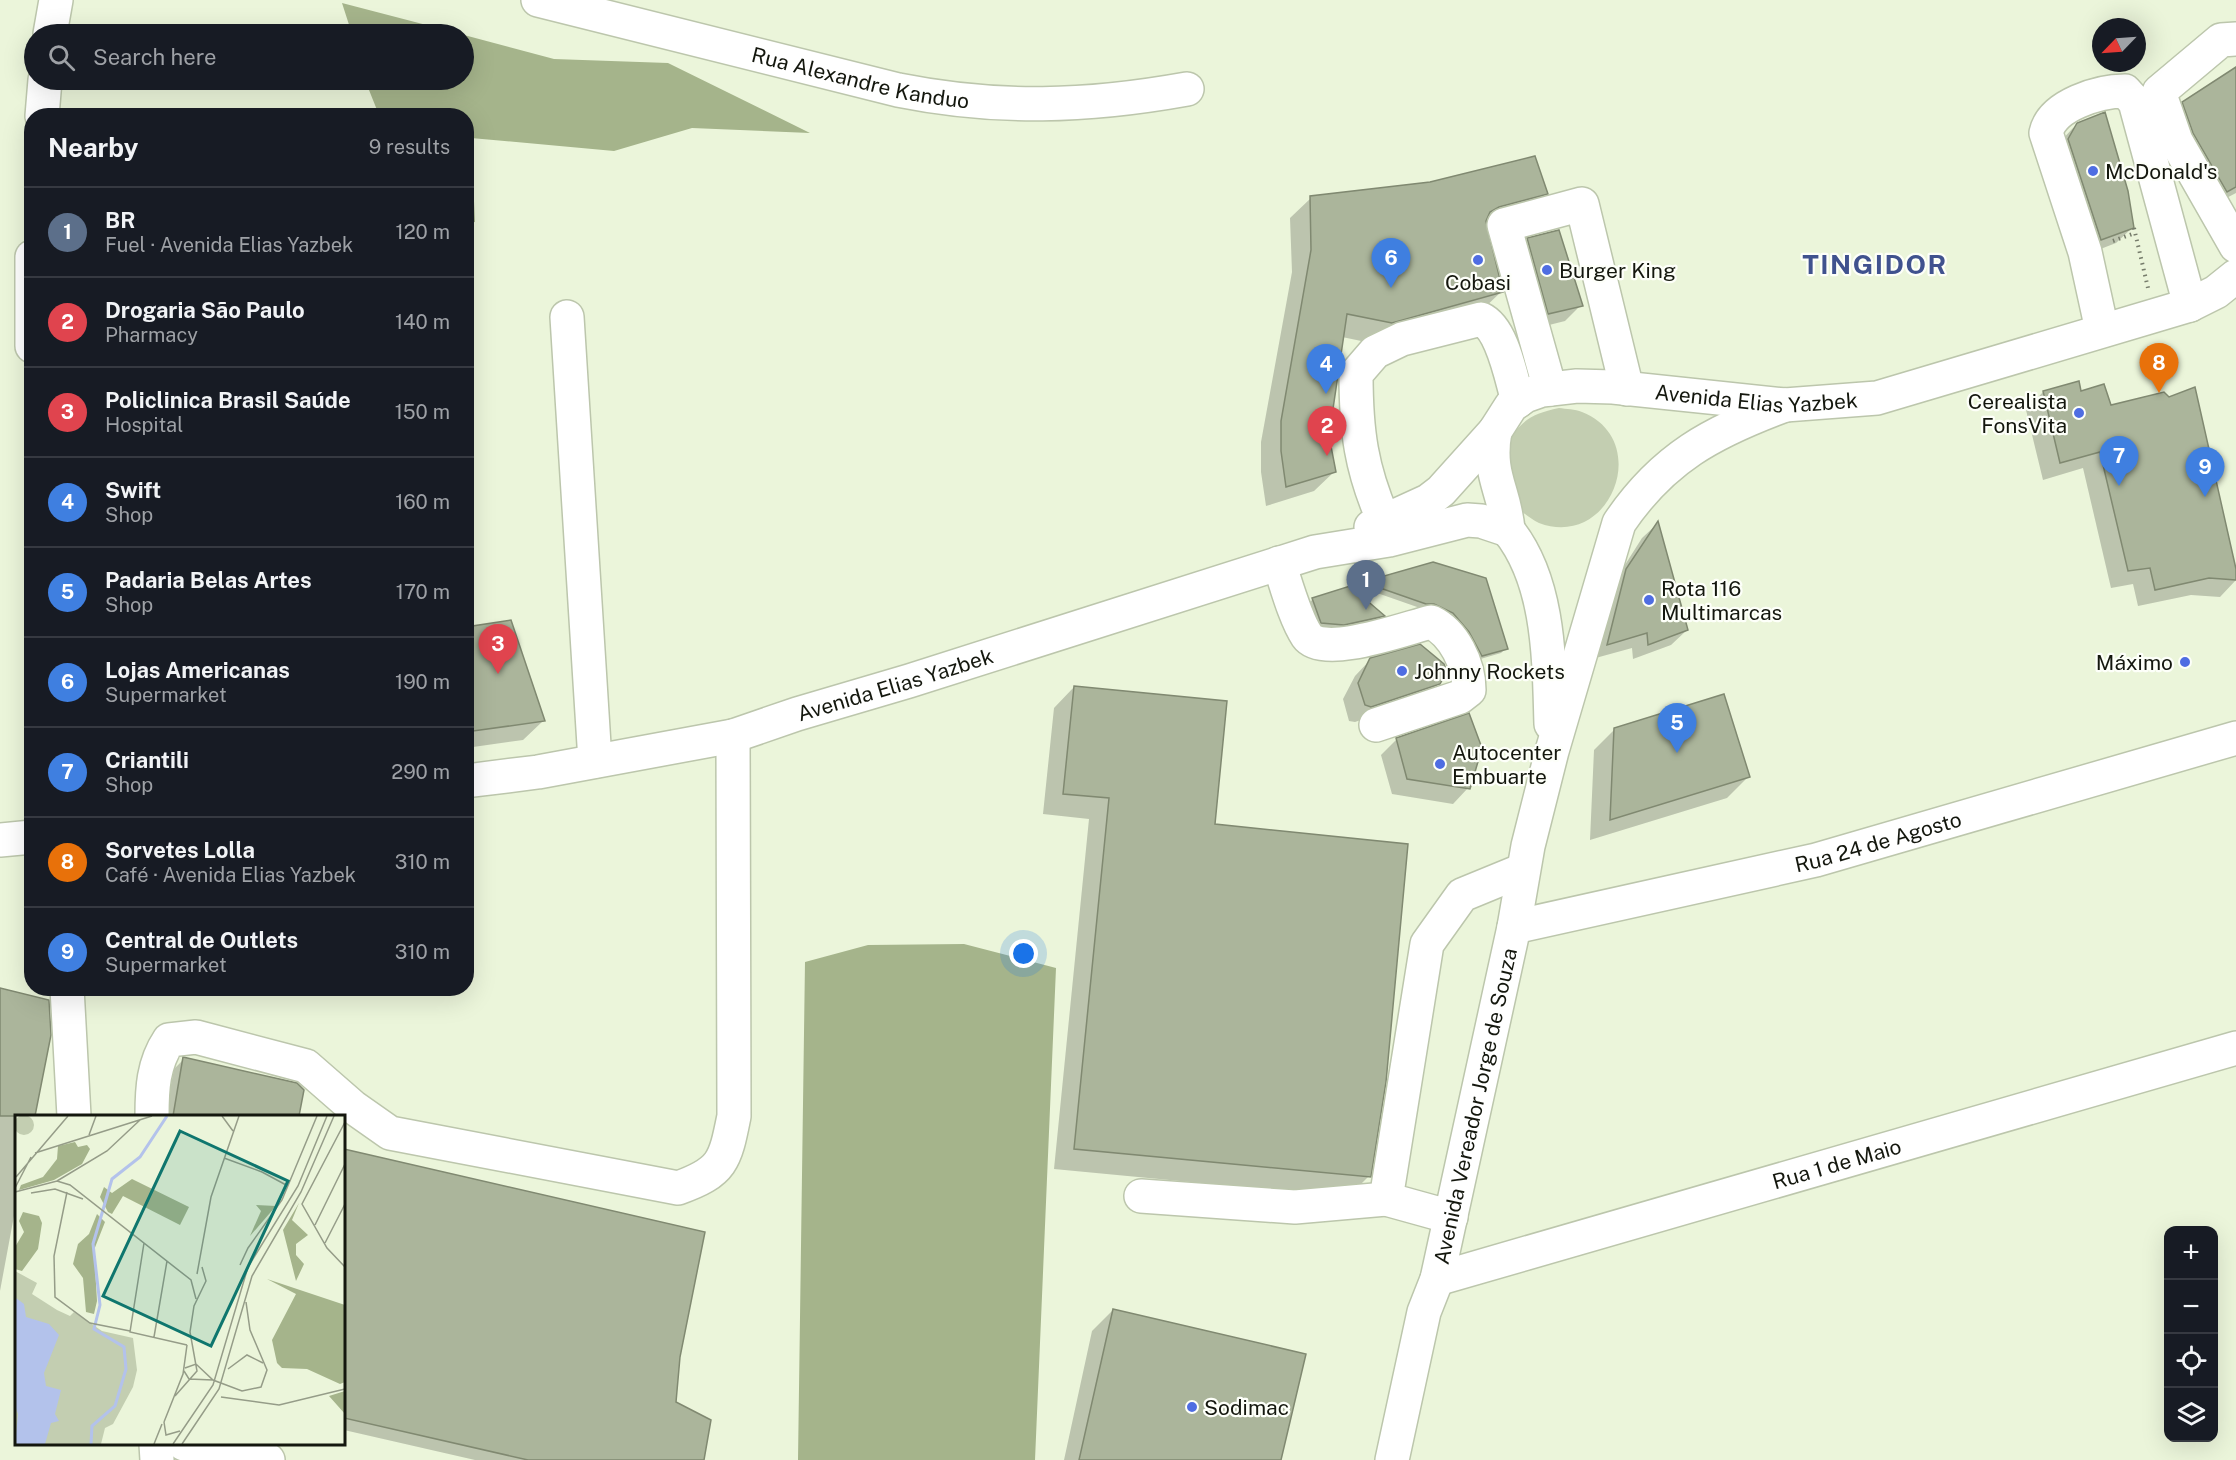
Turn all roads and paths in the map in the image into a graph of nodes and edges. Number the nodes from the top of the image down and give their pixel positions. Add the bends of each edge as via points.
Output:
1 (56, 0) edge
2 (538, 0) edge
3 (52, 24) edge
4 (2236, 39) edge
5 (1187, 89) dead end
6 (44, 90) edge
7 (43, 108) edge
8 (2134, 228) dead end
9 (2236, 246) edge
10 (2236, 276) edge
11 (2190, 305) junction
12 (2154, 315) junction
13 (567, 317) dead end
14 (2102, 330) junction
15 (1550, 389) junction
16 (1627, 389) junction
17 (1518, 401) junction
18 (1785, 405) junction
19 (1495, 431) junction
20 (1384, 521) junction
21 (1508, 530) junction
22 (1315, 552) junction
23 (1279, 563) junction
24 (1376, 725) dead end
25 (733, 736) junction
26 (2236, 738) edge
27 (1552, 751) junction
28 (595, 761) junction
29 (474, 780) edge
30 (24, 838) edge
31 (0, 840) edge
32 (1523, 870) junction
33 (1514, 927) junction
34 (67, 996) edge
35 (2236, 1048) edge
36 (74, 1115) edge
37 (152, 1115) edge
38 (1141, 1196) dead end
39 (1386, 1199) junction
40 (1451, 1217) junction
41 (1504, 1260) junction
42 (1437, 1279) junction
43 (156, 1445) edge
44 (194, 1445) edge
45 (157, 1460) edge
46 (268, 1460) edge
47 (1392, 1460) edge

1 - 3 main road
2 - 5 main road, Rua Alexandre Kanduo via 952,101 1065,105
4 - 9 main road via 2221,40 2159,92 2176,141
6 - 7 main road
8 - 12 path
10 - 11 main road, Avenida Elias Yazbek
11 - 12 main road, Avenida Elias Yazbek
11 - 14 main road via 2135,102 2125,91 2105,91 2058,112 2048,120 2046,133 2085,252
12 - 14 main road, Avenida Elias Yazbek
13 - 28 main road
14 - 18 main road, Avenida Elias Yazbek via 1877,398
15 - 16 main road, Avenida Elias Yazbek
15 - 16 main road via 1504,225 1582,204
15 - 17 main road, Avenida Elias Yazbek
16 - 18 main road, Avenida Elias Yazbek
17 - 19 main road, Avenida Elias Yazbek
17 - 20 main road via 1497,336 1491,324 1481,320 1402,339 1375,352 1356,374 1356,428 1368,485
18 - 27 main road, Avenida Vereador Jorge de Souza via 1742,421 1666,466 1618,523
19 - 20 main road, Avenida Elias Yazbek via 1441,491
19 - 21 main road via 1492,468
20 - 22 main road, Avenida Elias Yazbek
21 - 22 main road, Avenida Elias Yazbek via 1467,520 1389,540
21 - 27 main road, Avenida Vereador Jorge de Souza via 1530,570 1545,626
22 - 23 main road, Avenida Elias Yazbek
23 - 24 main road via 1308,637 1320,646 1341,645 1431,622 1452,636 1469,680 1469,690 1460,697
23 - 25 main road, Avenida Elias Yazbek
25 - 28 main road, Avenida Elias Yazbek
25 - 37 main road via 734,1116 725,1157 704,1179 678,1188 390,1133 306,1066 196,1037 169,1041 160,1054 152,1085
26 - 33 main road, Rua 24 de Agosto via 1816,860
27 - 32 main road, Avenida Vereador Jorge de Souza
28 - 29 main road, Avenida Elias Yazbek
30 - 31 main road
32 - 33 main road, Avenida Vereador Jorge de Souza
32 - 39 main road via 1462,895 1427,944
33 - 40 main road, Avenida Vereador Jorge de Souza
34 - 36 main road
35 - 41 main road, Rua 1 de Maio
38 - 39 main road via 1294,1207
39 - 40 main road
40 - 41 main road via 1479,1249
40 - 42 main road, Avenida Vereador Jorge de Souza
41 - 42 main road, Rua 1 de Maio
42 - 47 main road, Avenida Vereador Jorge de Souza via 1424,1312
43 - 45 main road
44 - 46 main road

